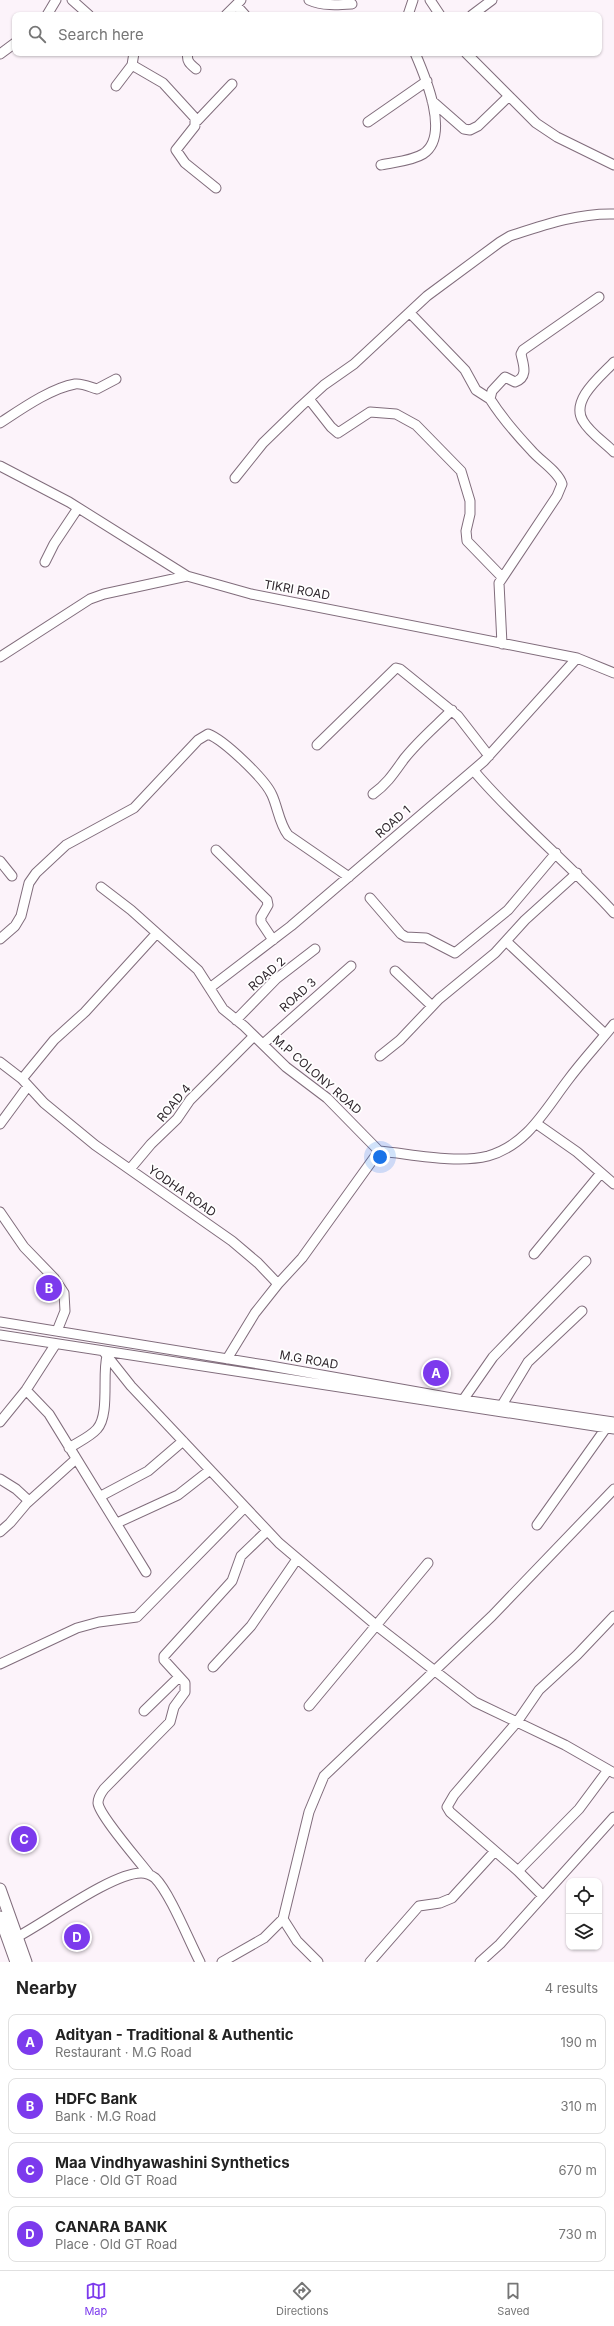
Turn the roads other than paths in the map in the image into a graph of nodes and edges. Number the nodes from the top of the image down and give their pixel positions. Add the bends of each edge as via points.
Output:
1 (56, 0) edge
2 (72, 0) edge
3 (310, 0) edge
4 (413, 0) edge
5 (430, 0) edge
6 (492, 0) edge
7 (239, 3) edge
8 (352, 4) dead end
9 (49, 12) edge
10 (86, 12) edge
11 (229, 12) edge
12 (244, 12) edge
13 (409, 12) edge
14 (438, 12) edge
15 (476, 12) edge
16 (12, 45) edge
17 (0, 54) edge
18 (134, 56) edge
19 (188, 56) edge
20 (416, 56) edge
21 (469, 56) edge
22 (132, 65) junction
23 (196, 69) dead end
24 (427, 80) junction
25 (232, 84) dead end
26 (116, 86) dead end
27 (509, 96) junction
28 (432, 101) junction
29 (197, 121) junction
30 (368, 122) dead end
31 (381, 165) dead end
32 (614, 165) edge
33 (216, 188) dead end
34 (614, 214) edge
35 (599, 297) dead end
36 (410, 313) junction
37 (614, 362) edge
38 (116, 379) dead end
39 (309, 399) junction
40 (490, 399) junction
41 (0, 423) edge
42 (614, 452) edge
43 (0, 466) edge
44 (235, 478) dead end
45 (78, 508) junction
46 (45, 562) dead end
47 (187, 576) junction
48 (502, 577) junction
49 (502, 644) junction
50 (0, 657) edge
51 (577, 658) junction
52 (614, 673) edge
53 (452, 710) junction
54 (317, 745) dead end
55 (489, 756) junction
56 (474, 770) junction
57 (373, 794) dead end
58 (216, 850) dead end
59 (556, 853) junction
60 (0, 861) edge
61 (577, 873) junction
62 (12, 876) dead end
63 (349, 877) junction
64 (100, 887) dead end
65 (370, 898) dead end
66 (614, 913) edge
67 (156, 934) junction
68 (0, 939) edge
69 (273, 940) junction
70 (507, 942) junction
71 (315, 949) dead end
72 (351, 966) dead end
73 (395, 971) dead end
74 (211, 987) junction
75 (432, 1006) junction
76 (236, 1020) junction
77 (614, 1025) edge
78 (606, 1034) junction
79 (254, 1036) junction
80 (263, 1044) junction
81 (380, 1056) dead end
82 (0, 1062) edge
83 (25, 1082) junction
84 (0, 1124) edge
85 (537, 1124) junction
86 (380, 1151) junction
87 (130, 1169) junction
88 (601, 1173) junction
89 (614, 1184) edge
90 (0, 1212) edge
91 (534, 1254) dead end
92 (586, 1261) dead end
93 (278, 1284) junction
94 (582, 1311) dead end
95 (0, 1322) edge
96 (57, 1331) junction
97 (0, 1336) edge
98 (55, 1345) junction
99 (106, 1354) junction
100 (227, 1359) junction
101 (26, 1390) junction
102 (463, 1400) junction
103 (502, 1405) junction
104 (530, 1413) junction
105 (0, 1422) edge
106 (614, 1422) edge
107 (610, 1429) edge
108 (183, 1441) junction
109 (69, 1448) junction
110 (76, 1459) junction
111 (210, 1470) junction
112 (0, 1479) edge
113 (614, 1489) edge
114 (101, 1496) junction
115 (29, 1501) junction
116 (245, 1507) junction
117 (117, 1523) junction
118 (537, 1525) dead end
119 (267, 1531) junction
120 (0, 1532) edge
121 (297, 1559) junction
122 (428, 1563) dead end
123 (146, 1572) dead end
124 (614, 1616) edge
125 (377, 1626) junction
126 (0, 1664) edge
127 (213, 1667) dead end
128 (434, 1671) junction
129 (179, 1677) junction
130 (309, 1706) dead end
131 (144, 1711) dead end
132 (516, 1722) junction
133 (611, 1772) edge
134 (614, 1817) edge
135 (495, 1850) junction
136 (518, 1871) junction
137 (149, 1874) junction
138 (0, 1889) edge
139 (543, 1896) junction
140 (0, 1917) edge
141 (283, 1919) junction
142 (17, 1937) junction
143 (16, 1962) edge
144 (26, 1962) edge
145 (200, 1962) edge
146 (222, 1962) edge
147 (318, 1962) edge
148 (370, 1962) edge
149 (480, 1962) edge

1 - 9 street
2 - 10 street
3 - 8 street via 331,5
4 - 13 street
5 - 14 street
6 - 15 street
7 - 11 street
7 - 12 street
16 - 17 street
18 - 22 street
19 - 23 street via 187,59
20 - 24 street
21 - 27 street
22 - 26 street
22 - 29 street via 163,83
24 - 28 street
24 - 30 street
25 - 29 street
27 - 28 street via 478,126 470,130 464,129
27 - 32 street via 536,123 557,137
28 - 31 street via 434,138 430,147 423,154 413,158
29 - 33 street via 176,150 185,163
34 - 36 street via 574,217 505,239 435,290
35 - 40 street via 523,350 521,354 526,367 521,378 515,382 505,377 492,391
36 - 39 street via 354,364
36 - 40 street via 465,370 476,390
37 - 42 street via 584,396 580,406 583,421
38 - 41 street via 97,389 76,384 60,390 22,408
39 - 44 street via 263,443
39 - 48 street via 338,433 370,412 396,414 416,425 461,471 470,501 467,541
40 - 48 street via 506,422 555,473 562,484 557,496
43 - 45 street, TIKRI ROAD
45 - 46 street
45 - 47 street, TIKRI ROAD
47 - 49 street, TIKRI ROAD via 251,594
47 - 50 street via 90,599
48 - 49 street via 498,590
49 - 51 street, TIKRI ROAD
51 - 52 street, TIKRI ROAD
51 - 55 street, ROAD 1
53 - 54 street via 396,668
53 - 55 street
53 - 57 street via 404,760 393,777
55 - 56 street, ROAD 1
56 - 59 street via 494,795
56 - 63 street, ROAD 1
58 - 69 street via 266,900 268,905 261,922
59 - 61 street
59 - 65 street via 508,910 455,953 426,938 406,937 401,934
60 - 62 street
61 - 66 street
61 - 70 street via 525,920
63 - 68 street via 288,834 272,795 264,783 224,745 208,734 198,740 134,808 66,845 36,873 30,883 16,926
63 - 69 street, ROAD 1
64 - 67 street, M.P COLONY ROAD via 131,910
67 - 74 street, M.P COLONY ROAD via 198,970
67 - 83 street via 85,1012 54,1040
69 - 74 street, ROAD 1
70 - 75 street
70 - 78 street
71 - 76 street, ROAD 2 via 276,979
72 - 80 street, ROAD 3
73 - 75 street
74 - 76 street, M.P COLONY ROAD via 217,1002
75 - 81 street via 400,1040
76 - 79 street, M.P COLONY ROAD
77 - 78 street
78 - 85 street via 568,1080
79 - 80 street, M.P COLONY ROAD
79 - 87 street, ROAD 4 via 190,1100 177,1119
80 - 86 street, M.P COLONY ROAD via 286,1067 327,1098
82 - 83 street, YODHA ROAD
83 - 84 street
83 - 87 street, YODHA ROAD via 64,1120
85 - 86 street via 516,1143 487,1156 436,1157
85 - 88 street via 577,1152
86 - 93 street via 302,1258
87 - 93 street, YODHA ROAD via 247,1253
88 - 89 street
88 - 91 street
90 - 96 street via 24,1247 54,1278 64,1293 65,1311
92 - 102 street via 493,1357
93 - 100 street via 255,1313
94 - 103 street via 528,1362
95 - 96 street, M.G ROAD
96 - 100 street, M.G ROAD
97 - 98 street, M.G ROAD
98 - 99 street, M.G ROAD
98 - 101 street
99 - 104 street, M.G ROAD
99 - 108 street via 131,1386
99 - 109 street via 105,1399 101,1423 92,1433
100 - 102 street, M.G ROAD
101 - 105 street
101 - 109 street via 44,1406
102 - 103 street, M.G ROAD
103 - 104 street, M.G ROAD
104 - 106 street, M.G ROAD
104 - 107 street, M.G ROAD
107 - 118 street
108 - 111 street
108 - 114 street via 148,1471
109 - 110 street
110 - 114 street
110 - 115 street
111 - 116 street
111 - 117 street via 178,1495
112 - 115 street
113 - 128 street via 492,1616
114 - 117 street
115 - 120 street
116 - 119 street
116 - 126 street via 137,1617 77,1628
117 - 123 street
119 - 121 street
119 - 129 street via 241,1556 232,1581 164,1656 164,1660
121 - 125 street
121 - 127 street via 251,1626
122 - 125 street
124 - 132 street via 539,1690
125 - 128 street
125 - 130 street
128 - 132 street via 475,1702
128 - 141 street via 324,1776 309,1812
129 - 131 street
129 - 137 street via 187,1688 174,1706 170,1722 108,1785 98,1800 104,1816
132 - 133 street via 575,1750
132 - 135 street via 447,1806 450,1812
133 - 136 street
134 - 139 street
135 - 136 street
135 - 148 street via 452,1898 440,1904 419,1906
136 - 139 street
137 - 142 street via 134,1874 106,1885
137 - 145 street via 166,1892
138 - 142 main road
139 - 149 street via 500,1944
140 - 143 main road
141 - 146 street via 264,1938
141 - 147 street via 297,1941
142 - 144 main road

